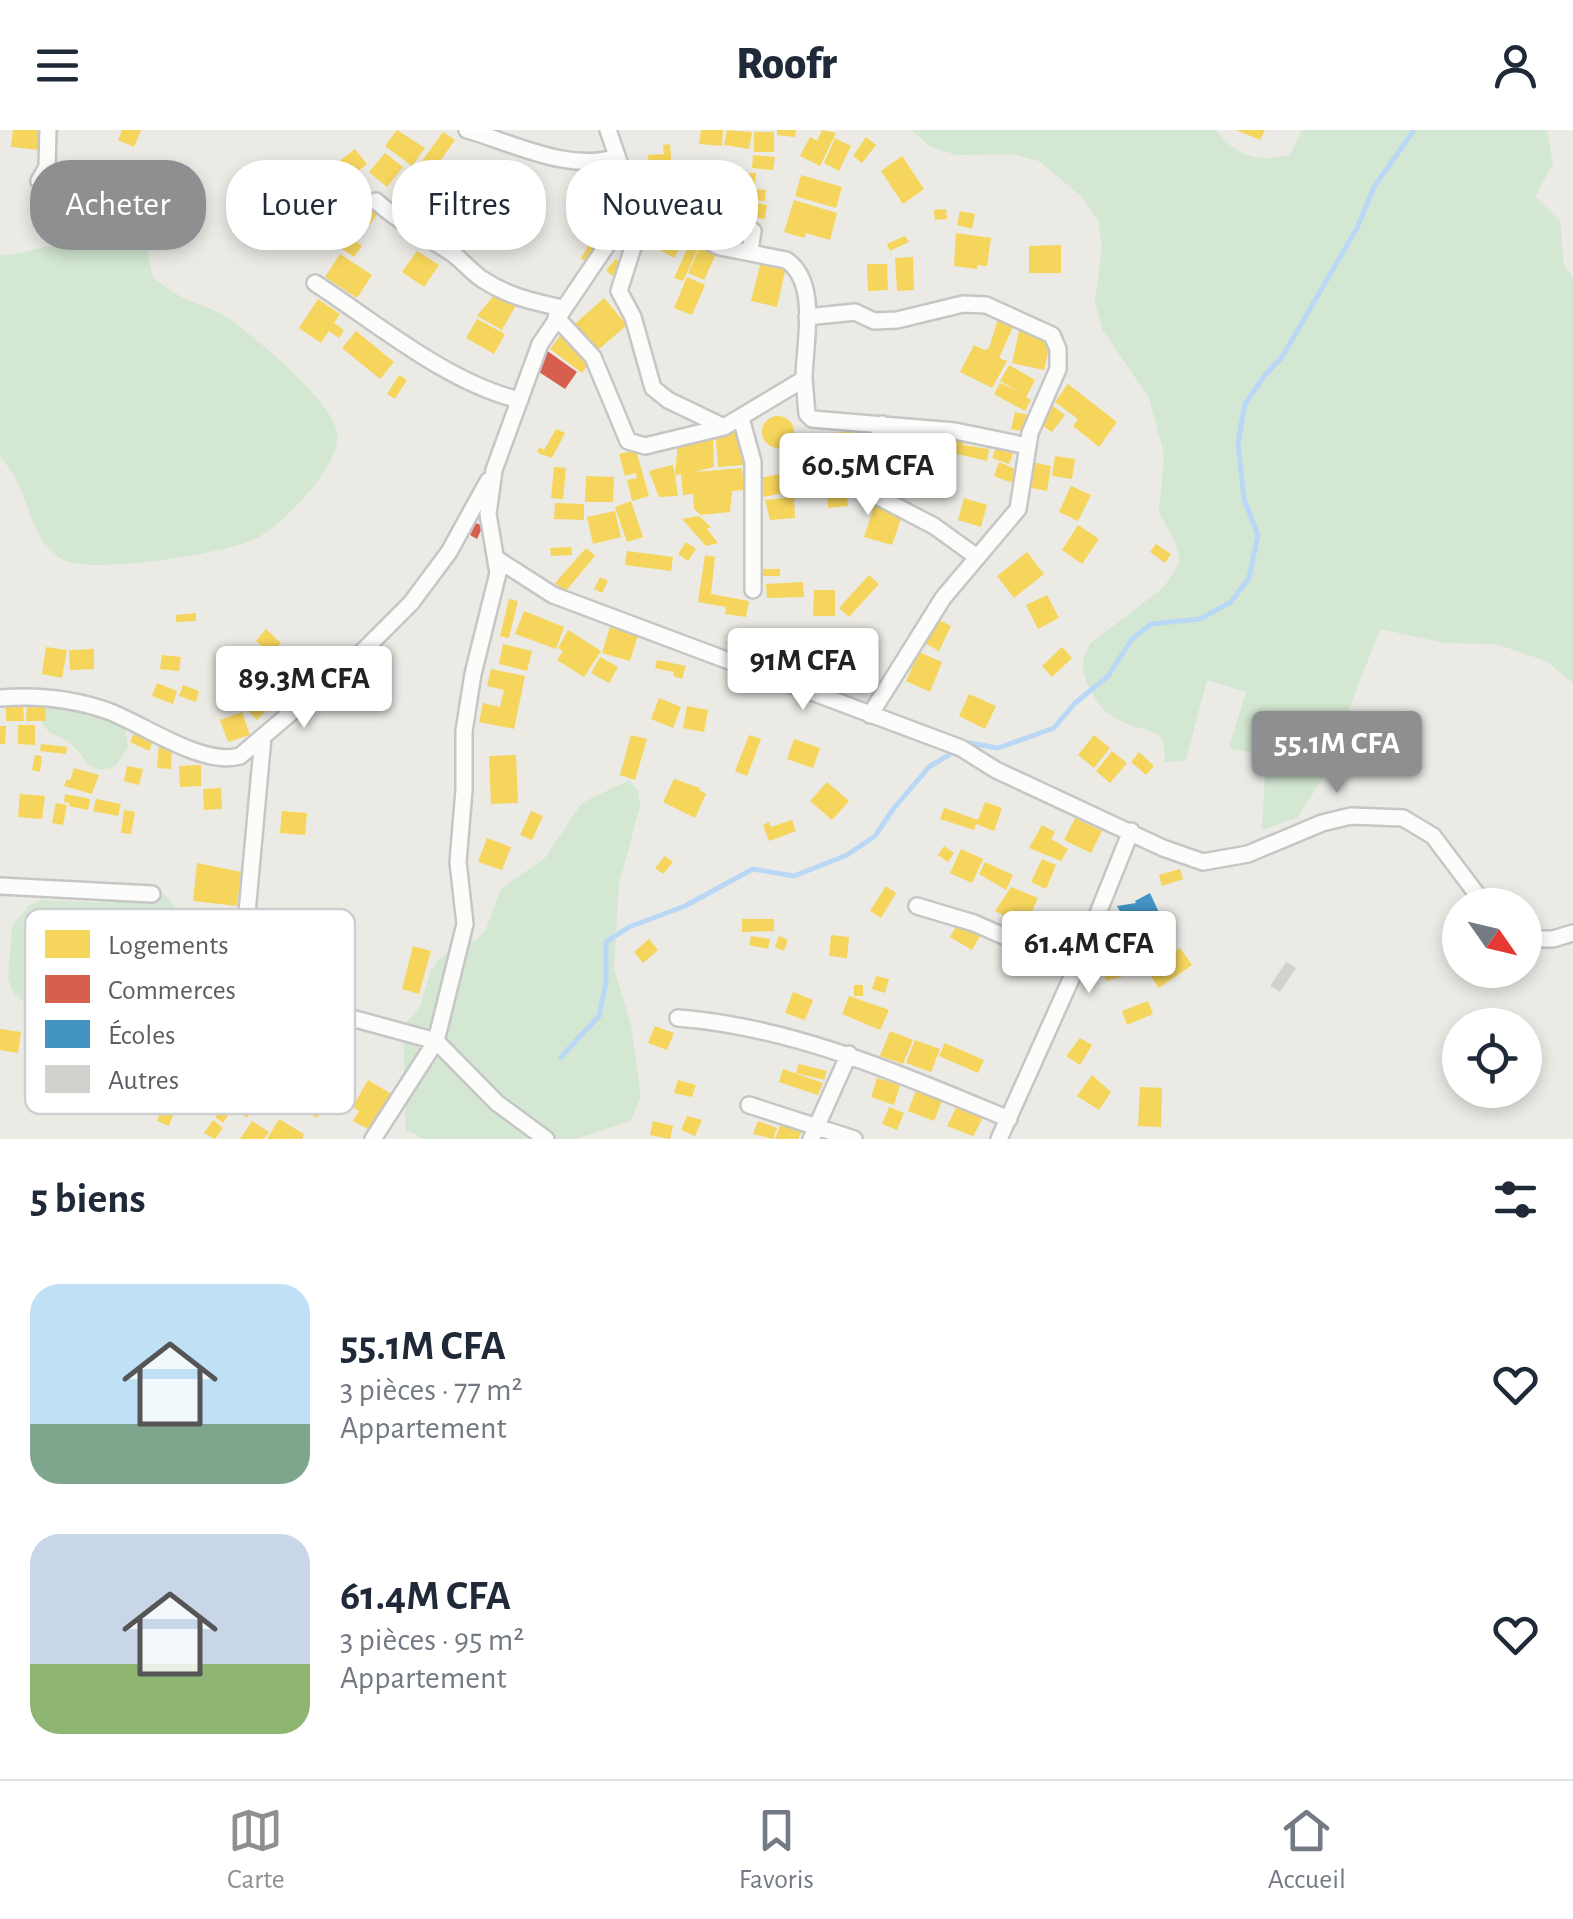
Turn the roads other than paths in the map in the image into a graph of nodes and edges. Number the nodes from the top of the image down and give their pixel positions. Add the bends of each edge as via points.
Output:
1 (48, 130) edge
2 (467, 130) edge
3 (608, 130) edge
4 (617, 157) junction
5 (47, 160) edge
6 (618, 160) edge
7 (376, 200) dead end
8 (605, 250) edge
9 (632, 250) edge
10 (742, 250) edge
11 (750, 251) joint
12 (315, 283) dead end
13 (559, 312) junction
14 (807, 317) junction
15 (804, 379) junction
16 (520, 400) junction
17 (741, 418) junction
18 (882, 424) junction
19 (724, 427) junction
20 (1028, 446) junction
21 (494, 470) junction
22 (497, 558) junction
23 (977, 558) junction
24 (753, 590) dead end
25 (0, 698) edge
26 (870, 715) junction
27 (264, 737) junction
28 (1131, 831) junction
29 (0, 886) edge
30 (1472, 888) edge
31 (152, 894) dead end
32 (917, 906) dead end
33 (248, 909) edge
34 (1573, 934) edge
35 (1542, 939) edge
36 (1076, 968) junction
37 (678, 1018) dead end
38 (355, 1019) edge
39 (436, 1041) junction
40 (849, 1054) junction
41 (749, 1104) dead end
42 (1009, 1119) junction
43 (814, 1132) edge
44 (372, 1139) edge
45 (546, 1139) edge
46 (854, 1139) edge
47 (999, 1139) edge

1 - 5 street
2 - 4 street via 572,161
3 - 4 street
4 - 6 street
7 - 13 street via 404,224 459,250 482,280
8 - 13 street
9 - 19 street via 619,292 634,318 649,380 668,400
10 - 11 street
11 - 14 street via 795,266
12 - 16 street via 438,364
13 - 16 street
13 - 19 street via 594,357 628,441 645,446
14 - 15 street
14 - 20 street via 855,312 874,322 986,305 1052,335 1058,368
15 - 17 street
15 - 18 street via 812,419
16 - 21 street
17 - 19 street
17 - 24 street via 752,462
18 - 20 street
18 - 23 street via 867,478 871,493
20 - 23 street via 1018,509
21 - 22 street via 488,514
21 - 27 street via 449,552 411,603
22 - 26 street via 553,595
22 - 39 street via 464,731 458,862 464,924
23 - 26 street via 942,598
25 - 27 street via 45,698 104,710 222,759 240,756
26 - 28 street via 961,748
27 - 33 street
28 - 30 street via 1202,862 1248,854 1350,816 1403,818 1434,836
28 - 36 street
29 - 31 street
32 - 36 street via 974,922
34 - 35 street
36 - 42 street
37 - 40 street
38 - 39 street
39 - 44 street
39 - 45 street via 497,1103
40 - 42 street
40 - 43 street
41 - 43 street
42 - 47 street
43 - 46 street

